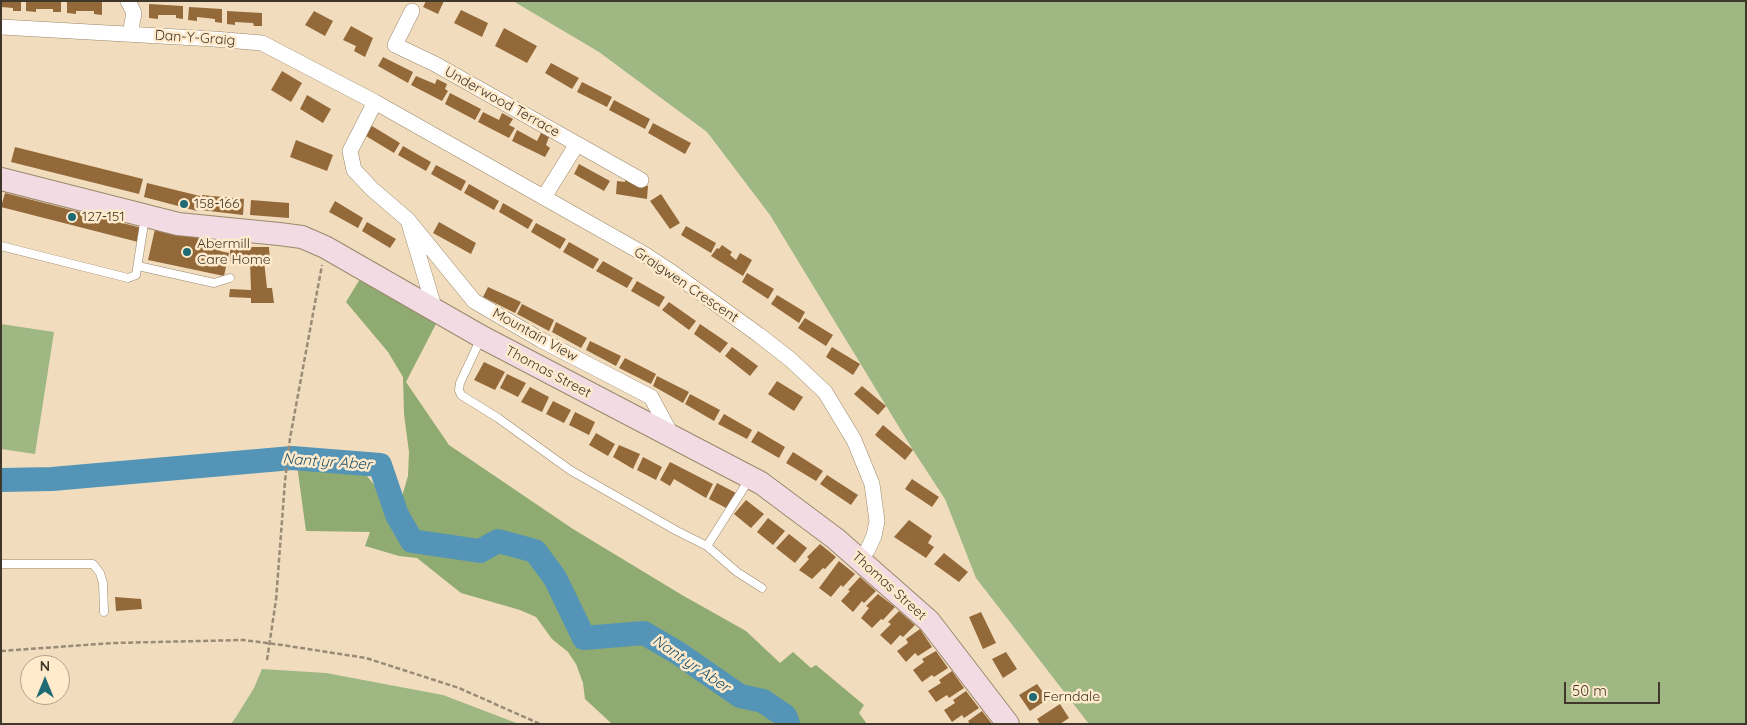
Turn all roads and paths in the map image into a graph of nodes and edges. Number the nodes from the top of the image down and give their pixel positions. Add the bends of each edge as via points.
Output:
1 (128, 1) edge
2 (412, 12) dead end
3 (1, 27) edge
4 (130, 34) junction
5 (375, 102) junction
6 (577, 144) junction
7 (1, 179) edge
8 (641, 180) dead end
9 (544, 198) junction
10 (145, 216) junction
11 (408, 220) junction
12 (1, 246) edge
13 (325, 247) junction
14 (138, 266) junction
15 (230, 278) dead end
16 (435, 310) junction
17 (482, 337) junction
18 (672, 436) junction
19 (751, 477) junction
20 (707, 546) junction
21 (860, 560) junction
22 (1, 564) edge
23 (762, 588) dead end
24 (104, 612) dead end
25 (1, 651) edge
26 (267, 660) dead end
27 (540, 724) edge
28 (1008, 724) edge

1 - 4 street via 134,13
2 - 6 street, Underwood Terrace via 395,45
3 - 4 street, Dan-Y-Graig
4 - 5 street, Dan-Y-Graig via 262,43
5 - 9 street, Graigwen Crescent
5 - 11 street, Mountain View via 350,151 354,170
6 - 8 street, Underwood Terrace
6 - 9 street
7 - 10 main road, Thomas Street
9 - 21 street, Graigwen Crescent via 673,273 785,355 825,392 854,440 872,484 877,521 874,536
10 - 13 main road, Thomas Street via 178,224 302,237
10 - 14 lane
11 - 16 street
11 - 18 street, Mountain View via 474,301 651,397
12 - 14 lane via 128,278 136,275
13 - 16 main road, Thomas Street
13 - 26 path, bridge via 290,438 276,600
14 - 15 lane via 214,283
16 - 17 main road, Thomas Street
17 - 18 main road, Thomas Street
17 - 20 lane via 460,383 461,395 570,470
18 - 19 main road, Thomas Street
19 - 20 lane
19 - 21 main road, Thomas Street via 788,502
20 - 23 lane
21 - 28 main road, Thomas Street via 929,621
22 - 24 lane via 93,564 100,573
25 - 27 path via 123,642 242,640 282,644 366,658 460,688

